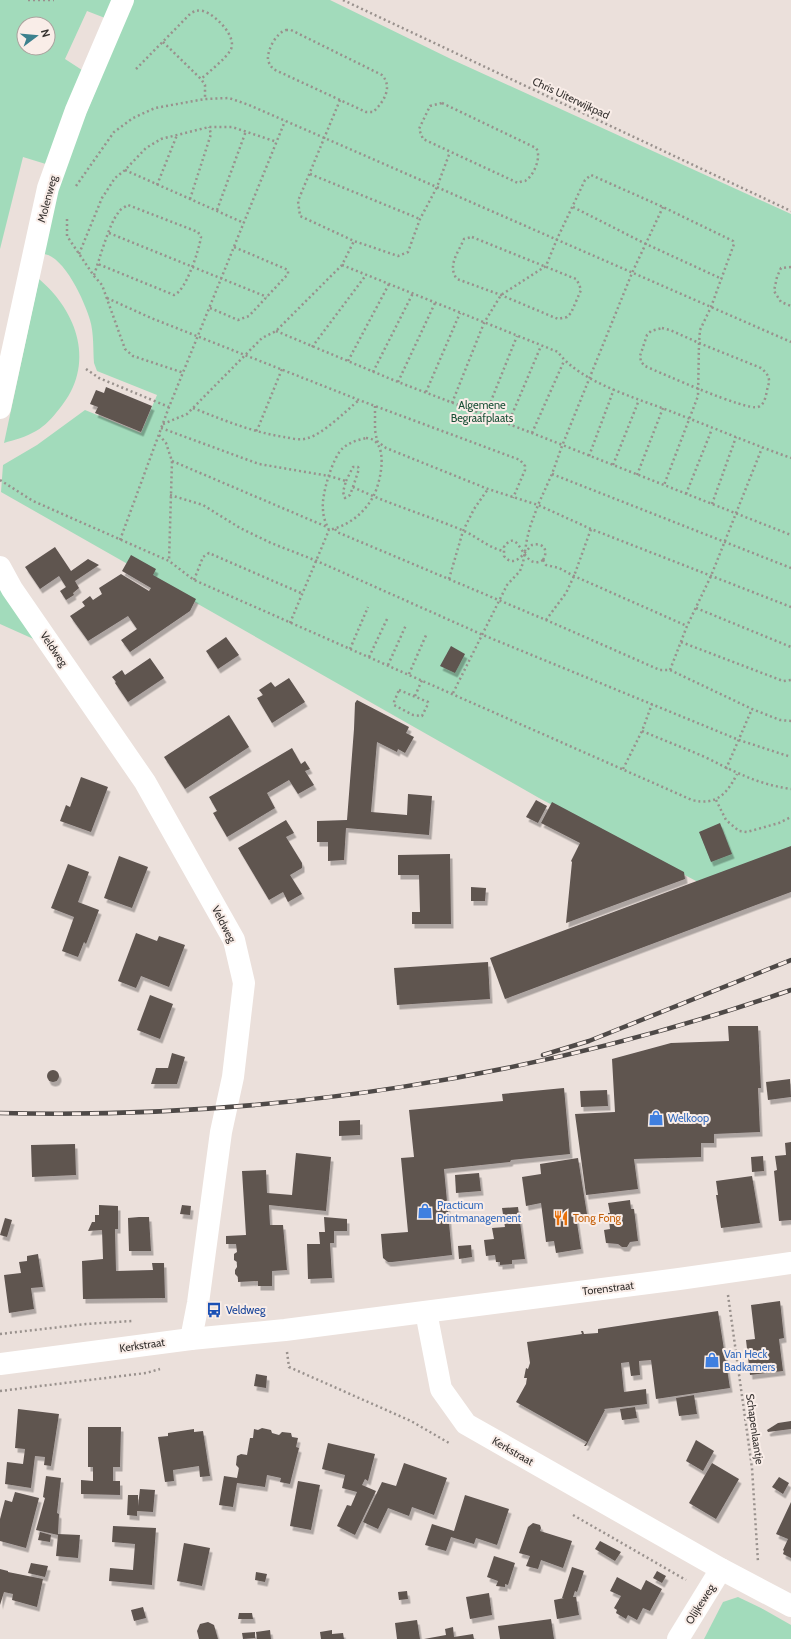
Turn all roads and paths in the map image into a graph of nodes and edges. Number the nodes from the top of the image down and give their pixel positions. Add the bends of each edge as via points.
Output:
1 (28, 0) edge
2 (54, 0) edge
3 (123, 0) edge
4 (343, 0) edge
5 (163, 42) junction
6 (136, 69) dead end
7 (201, 79) junction
8 (205, 99) junction
9 (340, 100) junction
10 (285, 120) junction
11 (209, 127) junction
12 (246, 131) junction
13 (177, 135) junction
14 (324, 137) junction
15 (277, 142) junction
16 (450, 152) junction
17 (125, 170) junction
18 (310, 174) junction
19 (157, 185) junction
20 (437, 187) junction
21 (74, 188) dead end
22 (190, 198) junction
23 (573, 207) junction
24 (663, 207) junction
25 (217, 210) junction
26 (791, 211) edge
27 (67, 215) dead end
28 (420, 219) junction
29 (244, 224) junction
30 (109, 233) junction
31 (557, 239) junction
32 (354, 242) junction
33 (646, 244) junction
34 (234, 247) junction
35 (79, 255) junction
36 (98, 264) junction
37 (342, 265) junction
38 (546, 266) junction
39 (192, 267) junction
40 (791, 267) edge
41 (632, 273) junction
42 (366, 275) junction
43 (94, 276) junction
44 (222, 279) junction
45 (722, 279) junction
46 (389, 284) junction
47 (413, 293) junction
48 (501, 295) junction
49 (267, 297) junction
50 (106, 298) junction
51 (436, 303) junction
52 (791, 306) edge
53 (711, 307) junction
54 (210, 308) junction
55 (460, 313) junction
56 (484, 323) junction
57 (276, 331) junction
58 (517, 336) junction
59 (199, 337) junction
60 (791, 342) edge
61 (699, 344) junction
62 (541, 346) junction
63 (312, 347) junction
64 (245, 354) junction
65 (348, 361) junction
66 (564, 361) junction
67 (86, 369) dead end
68 (282, 369) junction
69 (373, 372) junction
70 (184, 373) junction
71 (589, 377) junction
72 (398, 382) junction
73 (614, 389) junction
74 (698, 389) junction
75 (426, 392) junction
76 (359, 400) junction
77 (639, 400) junction
78 (452, 403) junction
79 (375, 406) junction
80 (169, 407) junction
81 (0, 408) edge
82 (193, 408) junction
83 (663, 408) junction
84 (485, 416) junction
85 (690, 419) junction
86 (163, 424) junction
87 (508, 424) junction
88 (161, 428) junction
89 (712, 429) junction
90 (255, 431) junction
91 (532, 433) junction
92 (159, 435) junction
93 (736, 438) junction
94 (377, 442) junction
95 (562, 446) junction
96 (762, 448) junction
97 (589, 456) junction
98 (791, 458) edge
99 (172, 461) junction
100 (613, 465) junction
101 (552, 474) junction
102 (637, 475) junction
103 (329, 476) junction
104 (0, 480) edge
105 (346, 481) junction
106 (664, 485) junction
107 (353, 487) junction
108 (488, 489) junction
109 (686, 494) junction
110 (170, 495) junction
111 (373, 496) junction
112 (513, 498) junction
113 (712, 504) junction
114 (538, 505) junction
115 (735, 513) junction
116 (327, 527) junction
117 (335, 529) junction
118 (329, 530) junction
119 (463, 530) junction
120 (591, 530) junction
121 (791, 535) edge
122 (120, 540) junction
123 (724, 542) junction
124 (503, 551) junction
125 (525, 554) junction
126 (543, 560) junction
127 (169, 561) junction
128 (317, 561) junction
129 (0, 567) edge
130 (791, 568) edge
131 (574, 576) junction
132 (711, 576) junction
133 (449, 579) junction
134 (194, 580) junction
135 (303, 594) junction
136 (499, 601) junction
137 (368, 607) dead end
138 (791, 607) edge
139 (696, 608) junction
140 (388, 617) dead end
141 (546, 620) junction
142 (290, 623) junction
143 (406, 625) dead end
144 (687, 626) junction
145 (426, 633) dead end
146 (483, 634) junction
147 (681, 642) junction
148 (791, 647) edge
149 (350, 649) junction
150 (369, 657) junction
151 (388, 665) junction
152 (670, 670) junction
153 (409, 674) junction
154 (422, 680) junction
155 (791, 680) edge
156 (453, 693) junction
157 (415, 696) junction
158 (652, 704) junction
159 (752, 709) junction
160 (791, 721) edge
161 (642, 731) junction
162 (791, 757) edge
163 (726, 768) junction
164 (623, 769) junction
165 (737, 774) junction
166 (791, 789) edge
167 (716, 800) junction
168 (791, 817) edge
169 (791, 1263) edge
170 (724, 1272) junction
171 (426, 1312) junction
172 (134, 1321) dead end
173 (285, 1330) junction
174 (0, 1334) edge
175 (191, 1339) junction
176 (0, 1364) edge
177 (167, 1367) dead end
178 (0, 1391) edge
179 (453, 1445) dead end
180 (570, 1513) dead end
181 (721, 1569) junction
182 (760, 1588) junction
183 (707, 1593) junction
184 (791, 1606) edge
185 (678, 1639) edge

1 - 2 path
3 - 81 street, Molenweg via 76,110 48,188
4 - 26 path, Chris Uiterwijkpad
5 - 6 path
5 - 7 path
5 - 7 path via 191,13 197,10 211,14 231,36 231,50
7 - 8 path via 205,85
8 - 10 path via 230,98
8 - 21 path via 155,108 133,118 114,132
9 - 9 path via 273,69 269,64 268,53 279,33 291,30 382,75 387,82 388,88 382,102 373,112 366,112
9 - 14 path
10 - 14 path
10 - 15 path
11 - 12 path via 232,127
11 - 13 path
11 - 22 path via 211,134
12 - 15 path
12 - 25 path
13 - 17 path via 161,139 146,148
13 - 19 path
14 - 18 path
14 - 20 path
15 - 29 path
16 - 16 path via 421,136 419,129 430,106 442,103 536,148 539,157 529,177 518,183
16 - 20 path
17 - 19 path
17 - 35 path via 115,178 102,198
18 - 28 path
18 - 32 path via 298,201 300,216
19 - 22 path
20 - 28 path
20 - 31 path
22 - 25 path
23 - 24 path via 591,175
23 - 31 path
23 - 33 path
24 - 33 path
24 - 45 path via 733,242 734,247
25 - 29 path
27 - 35 path via 67,236
28 - 32 path via 408,252 403,255 398,256
29 - 34 path
30 - 36 path
30 - 39 path
30 - 39 path via 118,212 130,204 200,234
31 - 38 path
31 - 41 path
32 - 37 path
33 - 41 path
33 - 45 path
34 - 44 path
34 - 49 path via 288,270 288,274
35 - 43 path
36 - 39 path via 174,295 181,291
36 - 43 path
37 - 42 path
37 - 57 path
38 - 48 path
38 - 48 path via 576,279 579,284 581,290 567,317 558,319
38 - 48 path via 472,236 464,239 453,265 453,274 457,280
39 - 44 path
40 - 52 path via 781,268 774,292 781,302
41 - 53 path
41 - 71 path
42 - 46 path
42 - 63 path
43 - 50 path via 102,285
44 - 49 path
44 - 54 path
45 - 53 path
46 - 47 path
46 - 65 path
47 - 51 path
47 - 69 path
48 - 56 path
49 - 54 path via 243,320
50 - 59 path
50 - 70 path via 125,349 133,356
51 - 55 path
51 - 72 path
53 - 60 path
53 - 61 path via 700,330
54 - 59 path
55 - 56 path
55 - 75 path
56 - 58 path
56 - 78 path
57 - 63 path
57 - 64 path via 262,338
58 - 62 path
58 - 84 path
59 - 64 path
59 - 70 path
61 - 74 path
61 - 74 path via 670,330 657,329 647,335 640,356 645,366
61 - 74 path via 761,368 770,381 764,402 755,408
62 - 66 path via 558,352
62 - 87 path
63 - 65 path
64 - 68 path
64 - 82 path
65 - 69 path
66 - 71 path
66 - 91 path
67 - 80 path via 99,378
68 - 76 path
68 - 90 path
69 - 72 path
70 - 80 path
71 - 73 path
71 - 95 path
72 - 75 path
73 - 77 path
73 - 97 path
74 - 85 path
75 - 78 path
76 - 79 path
76 - 90 path via 319,434 307,439
77 - 83 path
77 - 100 path
78 - 84 path
79 - 94 path
79 - 112 path via 520,460 525,470
80 - 86 path
82 - 86 path via 187,414
82 - 90 path
83 - 85 path
83 - 102 path
84 - 87 path
85 - 89 path
85 - 106 path
86 - 88 path
87 - 91 path
88 - 92 path
88 - 103 path via 259,464
89 - 93 path
89 - 109 path
91 - 95 path
92 - 99 path via 166,442
92 - 122 path
93 - 96 path
93 - 113 path
94 - 103 path via 366,438 342,448
94 - 108 path via 386,448
94 - 111 path via 382,452 382,460
95 - 97 path
95 - 101 path
96 - 98 path
96 - 115 path
97 - 100 path
99 - 110 path
99 - 116 path
100 - 102 path
101 - 114 path
101 - 123 path
102 - 106 path
103 - 105 path
103 - 116 path via 322,505
104 - 122 path via 33,501
105 - 107 path via 343,492 345,498 350,495
105 - 107 path via 353,467 358,467
106 - 109 path
107 - 111 path
108 - 112 path
108 - 119 path
109 - 113 path
110 - 127 path
110 - 128 path via 203,505 240,528
111 - 117 path via 361,513
111 - 119 path
112 - 114 path
113 - 115 path
114 - 120 path
114 - 125 path
115 - 121 path
115 - 123 path
116 - 118 path
117 - 118 path
117 - 133 path
118 - 128 path
119 - 124 path via 488,546
119 - 133 path
120 - 131 path
120 - 132 path
122 - 127 path
123 - 130 path
123 - 132 path
124 - 125 path via 509,561 515,561
124 - 125 path via 508,543 514,542 520,545
125 - 126 path via 530,561
125 - 126 path via 532,545 540,544 546,551
125 - 136 path via 520,571 507,585
126 - 131 path via 546,565
127 - 134 path
128 - 135 path
128 - 146 path
129 - 175 street, Veldweg via 12,589 145,782 234,940 244,983 233,1077 221,1132
131 - 141 path via 566,593
131 - 144 path
132 - 138 path
132 - 139 path
133 - 136 path
134 - 135 path via 203,557 209,553
134 - 142 path
135 - 142 path
136 - 141 path
136 - 146 path
137 - 149 path
139 - 144 path
139 - 148 path
140 - 150 path
141 - 152 path via 660,670
142 - 149 path
143 - 151 path
144 - 147 path
145 - 153 path
146 - 156 path
146 - 158 path
147 - 152 path
147 - 155 path via 783,681
149 - 150 path
150 - 151 path
151 - 153 path
152 - 159 path
153 - 154 path
154 - 156 path
154 - 157 path
156 - 164 path
157 - 157 path via 400,690 394,704 413,715 422,716 428,702
158 - 161 path
158 - 162 path via 739,740
159 - 160 path via 780,720
159 - 163 path
161 - 163 path
161 - 164 path
163 - 165 path
164 - 167 path via 692,800
165 - 166 path via 773,787
165 - 167 path via 731,786
167 - 168 path via 726,820 739,831 747,832
169 - 170 street, Torenstraat
170 - 171 street, Torenstraat
170 - 182 path, Schapenlaantje via 752,1468
171 - 173 street, Kerkstraat
171 - 181 street, Kerkstraat via 441,1389 466,1424
172 - 174 path
173 - 175 street, Kerkstraat
173 - 179 path via 289,1368 411,1421
175 - 176 street, Kerkstraat
177 - 178 path via 146,1373
180 - 183 path
181 - 182 street, Kerkstraat
181 - 183 street, Olijkeweg
182 - 184 street, Kerkstraat
183 - 185 street, Olijkeweg

